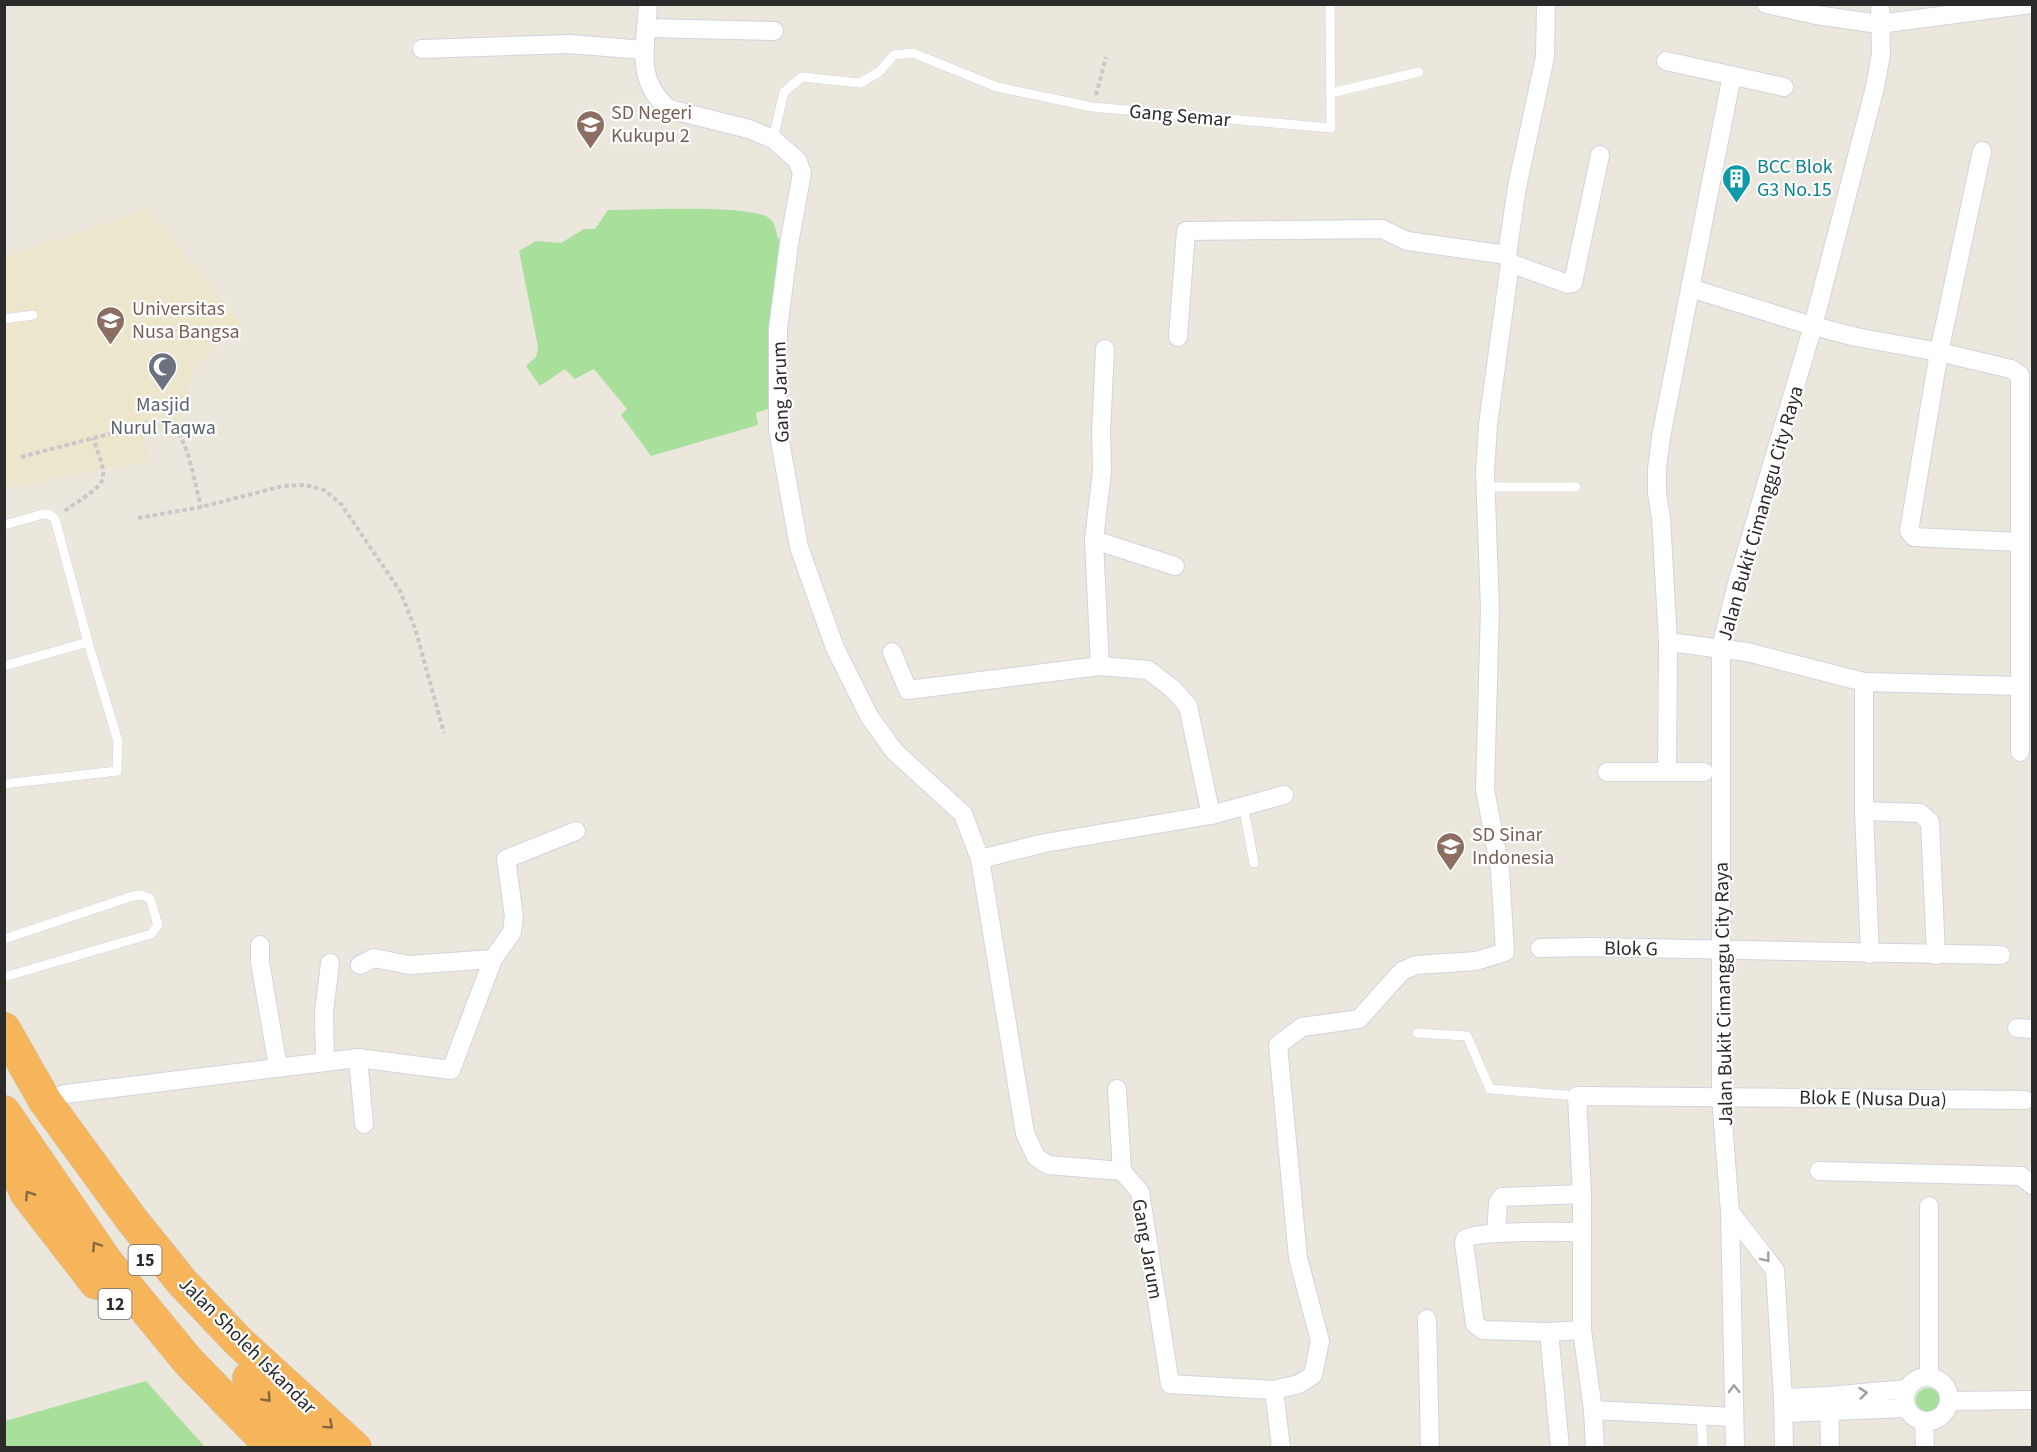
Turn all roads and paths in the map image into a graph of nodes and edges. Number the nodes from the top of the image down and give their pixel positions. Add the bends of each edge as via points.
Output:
1 (648, 4) edge
2 (1330, 4) edge
3 (1546, 4) edge
4 (1766, 4) edge
5 (1880, 4) edge
6 (2031, 4) edge
7 (1879, 24) junction
8 (647, 27) junction
9 (774, 31) dead end
10 (422, 50) dead end
11 (644, 51) junction
12 (1106, 57) dead end
13 (1665, 61) dead end
14 (1419, 72) dead end
15 (1731, 75) junction
16 (1784, 87) dead end
17 (1331, 93) junction
18 (1092, 107) junction
19 (773, 139) junction
20 (1982, 152) dead end
21 (1600, 155) dead end
22 (1509, 259) junction
23 (1690, 288) junction
24 (33, 315) dead end
25 (4, 319) edge
26 (1813, 326) junction
27 (1178, 337) dead end
28 (1105, 349) dead end
29 (1939, 352) junction
30 (93, 438) junction
31 (21, 457) dead end
32 (1486, 487) junction
33 (1576, 487) dead end
34 (201, 507) junction
35 (138, 518) dead end
36 (55, 519) junction
37 (4, 525) edge
38 (1094, 540) junction
39 (2019, 542) junction
40 (1175, 566) dead end
41 (88, 642) junction
42 (1668, 642) junction
43 (1721, 647) junction
44 (892, 652) dead end
45 (4, 666) edge
46 (1100, 666) junction
47 (1864, 682) junction
48 (2020, 686) junction
49 (444, 733) dead end
50 (2020, 752) dead end
51 (1606, 772) dead end
52 (1667, 772) junction
53 (1704, 772) dead end
54 (4, 784) edge
55 (1284, 795) dead end
56 (1243, 805) junction
57 (1864, 811) junction
58 (1211, 815) junction
59 (576, 831) dead end
60 (980, 859) junction
61 (1254, 863) dead end
62 (4, 939) edge
63 (260, 945) dead end
64 (1540, 948) dead end
65 (1722, 950) junction
66 (1870, 954) junction
67 (1936, 955) junction
68 (2001, 955) dead end
69 (493, 959) junction
70 (330, 963) dead end
71 (360, 965) dead end
72 (4, 977) edge
73 (4, 1029) edge
74 (1417, 1033) dead end
75 (4, 1050) edge
76 (358, 1058) junction
77 (325, 1062) junction
78 (278, 1067) junction
79 (1117, 1089) dead end
80 (1577, 1096) junction
81 (1721, 1097) junction
82 (45, 1101) junction
83 (2025, 1101) dead end
84 (4, 1112) edge
85 (364, 1124) dead end
86 (4, 1147) edge
87 (1122, 1171) junction
88 (1819, 1171) dead end
89 (2032, 1185) edge
90 (1582, 1194) junction
91 (1929, 1206) dead end
92 (1730, 1212) junction
93 (1581, 1232) junction
94 (1496, 1233) junction
95 (1427, 1319) dead end
96 (1582, 1330) junction
97 (1549, 1332) junction
98 (1929, 1377) junction
99 (1906, 1389) junction
100 (1274, 1390) junction
101 (2032, 1400) edge
102 (1949, 1401) junction
103 (1829, 1403) junction
104 (1784, 1405) junction
105 (1905, 1408) junction
106 (1593, 1410) junction
107 (1701, 1416) junction
108 (1734, 1417) junction
109 (1924, 1422) junction
110 (243, 1448) edge
111 (273, 1448) edge
112 (314, 1448) edge
113 (355, 1448) edge
114 (1281, 1448) edge
115 (1430, 1448) edge
116 (1560, 1448) edge
117 (1595, 1448) edge
118 (1703, 1448) edge
119 (1735, 1448) edge
120 (1784, 1448) edge
121 (1830, 1448) edge
122 (1925, 1448) edge

1 - 8 street, Gang Jarum
2 - 17 lane, Gang Semar
3 - 22 street via 1545,57 1517,188
4 - 7 street
5 - 7 street, Jalan Bukit Cimanggu City Raya
6 - 7 street
7 - 26 street, Jalan Bukit Cimanggu City Raya via 1881,54 1875,87
8 - 9 street
8 - 11 street, Gang Jarum
10 - 11 street via 569,44
11 - 19 street, Gang Jarum via 645,71 653,94 669,109
12 - 18 path
13 - 15 street
14 - 17 lane
15 - 16 street
15 - 23 street
17 - 18 lane, Gang Semar via 1330,128
18 - 19 lane, Gang Semar via 997,87 913,53 894,55 879,72 860,83 802,77 784,93
19 - 60 street, Gang Jarum via 797,160 802,173 778,329 778,430 799,547 835,648 869,716 894,751 963,814
20 - 29 street
21 - 22 street via 1573,283
22 - 27 street via 1407,241 1382,229 1186,231
22 - 32 street via 1488,425
23 - 26 street
23 - 42 street via 1657,469
24 - 25 lane
26 - 29 street
26 - 43 street, Jalan Bukit Cimanggu City Raya
28 - 38 street via 1102,471
29 - 39 street via 2011,369 2020,375
29 - 39 street via 1909,531 1914,537
30 - 31 path
30 - 34 path via 144,422 174,428 183,441
30 - 36 path via 104,475 102,483
32 - 33 lane
32 - 100 street via 1490,608 1485,789 1500,870 1505,952 1476,961 1416,965 1402,971 1359,1019 1302,1027 1278,1045 1298,1258 1320,1341 1313,1375 1299,1384
34 - 35 path
34 - 49 path via 283,486 305,485 324,490 341,504 400,591 415,628
36 - 37 lane via 43,514
36 - 41 lane
38 - 40 street
38 - 46 street
39 - 48 street
41 - 45 lane
41 - 54 lane via 118,741 117,771
42 - 43 street
42 - 52 street
43 - 47 street
43 - 65 street, Jalan Bukit Cimanggu City Raya
44 - 46 street via 908,690
46 - 58 street via 1148,670 1188,706
47 - 48 street
47 - 57 street
48 - 50 street
51 - 52 street
52 - 53 street
55 - 56 street
56 - 58 street
56 - 61 lane
57 - 66 street
57 - 67 street via 1920,813 1930,822
58 - 60 street via 1045,843
59 - 69 street via 507,859 514,916 512,932
60 - 87 street, Gang Jarum via 1028,1141 1036,1157 1048,1165
62 - 72 lane via 141,895 150,898 158,925 151,934
63 - 78 street
64 - 65 street, Blok G
65 - 66 street, Blok G
65 - 81 street, Jalan Bukit Cimanggu City Raya
66 - 67 street, Blok G
67 - 68 street, Blok G
69 - 71 street via 410,965 374,958
69 - 76 street via 451,1070
70 - 77 street via 324,1012
73 - 82 highway, Jalan Sholeh Iskandar
74 - 80 lane via 1467,1036 1490,1089
75 -> 112 highway, 15 via 127,1238 204,1330
76 - 77 street
76 - 85 street
77 - 78 street
78 - 82 street via 65,1094
79 - 87 street
80 - 81 street, Blok E (Nusa Dua)
80 - 90 street
81 - 83 street, Blok E (Nusa Dua)
81 - 92 street, Jalan Bukit Cimanggu City Raya
82 -> 113 highway, Jalan Sholeh Iskandar via 182,1282 238,1341
111 -> 84 highway, 15 via 188,1361 106,1261
110 -> 86 highway, 12 via 91,1276 27,1194
87 - 100 street, Gang Jarum via 1140,1192 1170,1383
88 - 89 street via 2021,1176
90 - 93 street
90 - 94 street via 1502,1197
91 - 98 street
92 -> 104 street via 1775,1270
108 -> 92 street, Jalan Bukit Cimanggu City Raya
93 - 94 street
93 - 96 street
94 - 97 street via 1465,1239 1475,1324 1483,1330
95 - 115 street
96 - 97 street
96 - 106 street
97 - 116 street
98 - 99 street via 1916,1379
98 - 102 street via 1944,1384
103 -> 99 street
99 - 105 street
100 - 114 street
101 - 102 street
102 - 109 street via 1941,1417
103 - 104 street
103 - 105 street
103 - 121 street
104 - 120 street
105 - 109 street
106 - 107 street
106 - 117 street
107 - 108 street
107 - 118 lane
108 - 119 street, Jalan Bukit Cimanggu City Raya
109 - 122 street

